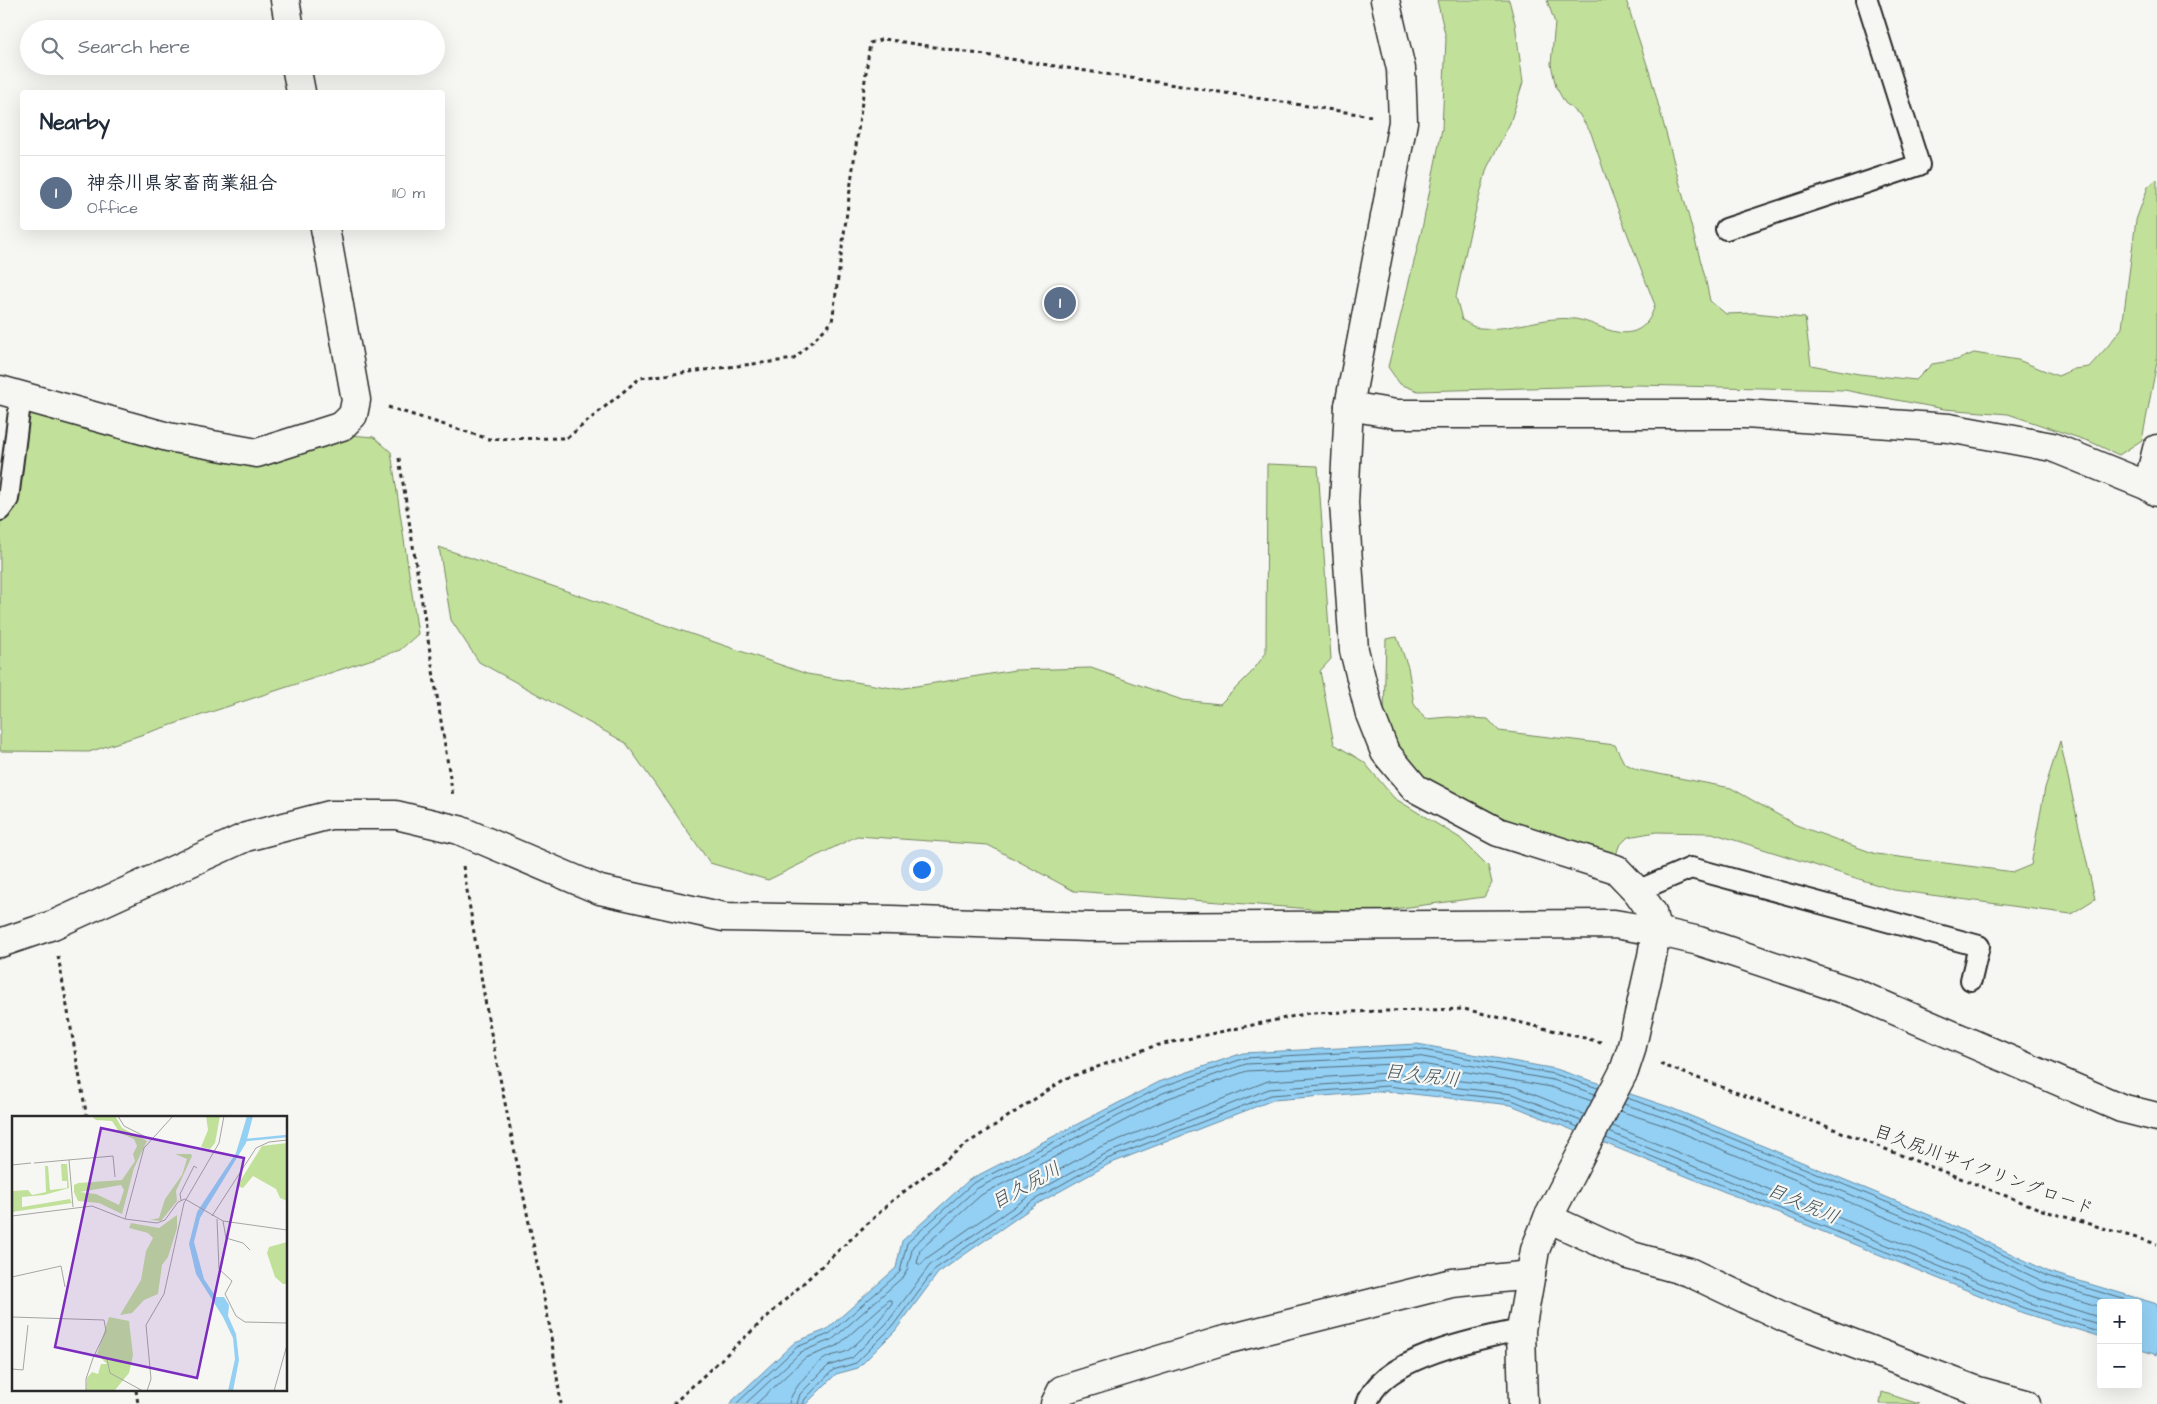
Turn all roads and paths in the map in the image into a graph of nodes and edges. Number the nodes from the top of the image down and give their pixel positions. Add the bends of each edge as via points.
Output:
1 (285, 0) edge
2 (1385, 0) edge
3 (1867, 0) edge
4 (288, 20) edge
5 (298, 75) edge
6 (301, 90) edge
7 (1404, 122) junction
8 (1726, 229) dead end
9 (325, 230) edge
10 (10, 392) edge
11 (386, 398) dead end
12 (1349, 406) junction
13 (2157, 449) edge
14 (399, 458) dead end
15 (2152, 489) edge
16 (0, 510) edge
17 (459, 830) junction
18 (1637, 891) junction
19 (53, 925) junction
20 (1656, 931) junction
21 (0, 943) edge
22 (1971, 980) dead end
23 (1464, 1010) dead end
24 (87, 1116) edge
25 (2157, 1117) edge
26 (1831, 1128) dead end
27 (1554, 1207) junction
28 (2157, 1244) edge
29 (1530, 1275) junction
30 (1521, 1330) junction
31 (561, 1404) edge
32 (673, 1404) edge
33 (1056, 1404) edge
34 (1367, 1404) edge
35 (1523, 1404) edge
36 (2026, 1404) edge

1 - 4 street
2 - 7 street via 1401,69
3 - 8 lane via 1919,165
5 - 6 street
7 - 11 path via 884,39 870,43 832,322 794,359 640,378 567,438 489,439 387,407
7 - 12 street
9 - 10 street via 356,400 352,415 342,426 257,453 168,437
10 - 16 lane via 8,499
12 - 15 street via 1396,414 1746,414 1949,428 2052,447
12 - 18 street via 1344,503 1354,650 1370,714 1384,752 1415,788 1498,832 1616,869
13 - 15 street
14 - 17 path
17 - 19 street via 396,815 330,815 246,837
17 - 20 street via 600,890 724,918 1088,927 1614,924
17 - 31 path via 488,1018 549,1323
18 - 20 street via 1652,912
18 - 22 lane via 1691,868 1979,946
19 - 21 street
19 - 24 path
20 - 25 street via 1699,941 1855,993 2121,1108
20 - 27 street via 1624,1071
23 - 32 path via 1309,1013 1154,1046 1065,1080 965,1145 893,1200
26 - 28 path, 目久尻川サイクリングロード via 2044,1211
27 - 29 street via 1536,1250
27 - 36 street via 1628,1255 1689,1272 1795,1321 1978,1391
29 - 30 street
29 - 33 street via 1452,1283 1221,1341 1062,1390
30 - 34 lane via 1422,1357 1388,1375 1370,1395
30 - 35 street

